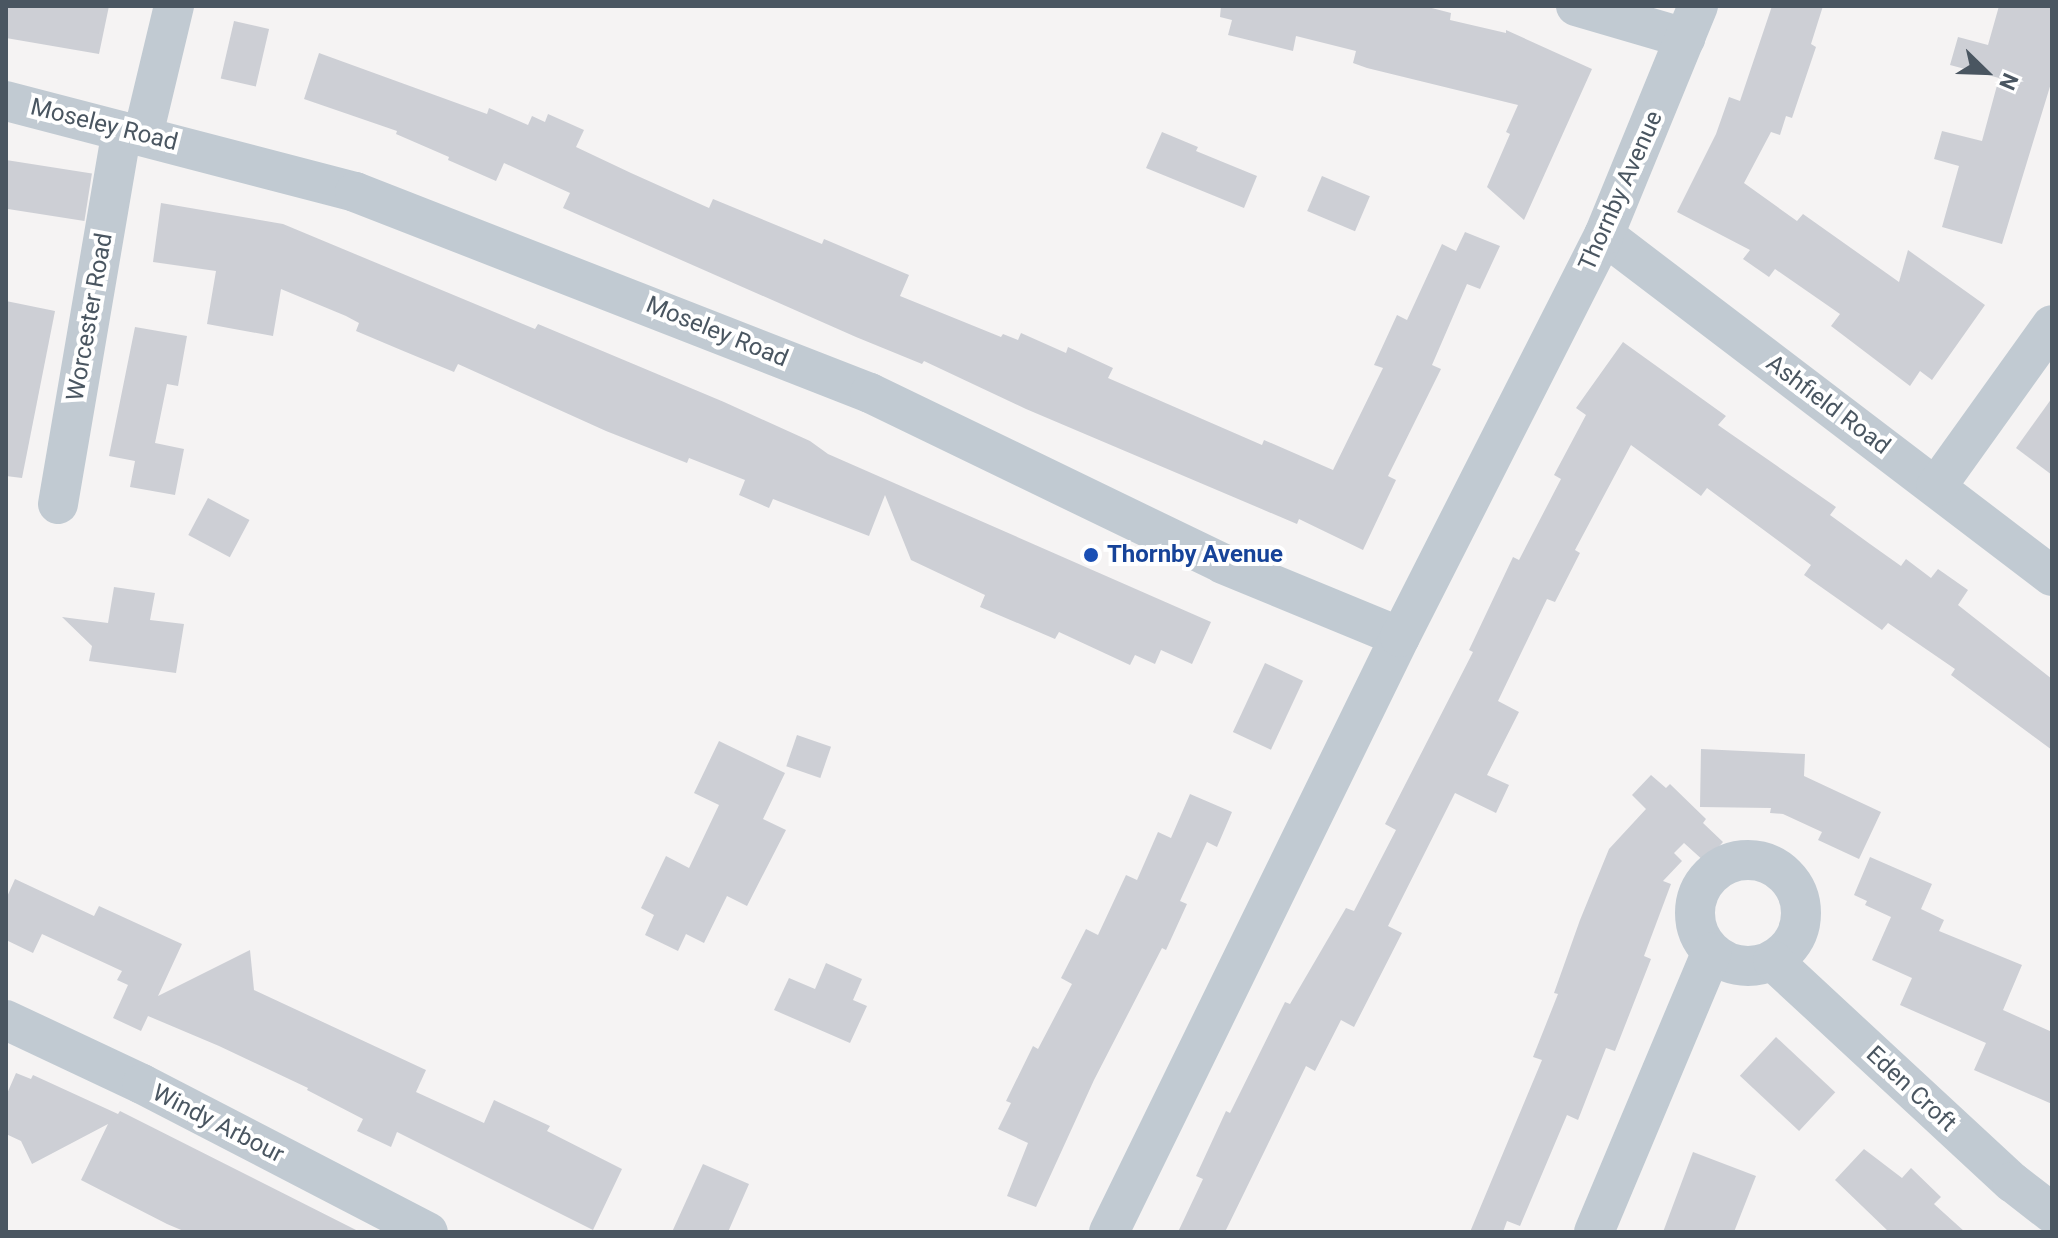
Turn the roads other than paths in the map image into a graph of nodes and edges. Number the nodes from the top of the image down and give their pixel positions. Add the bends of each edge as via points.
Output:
1 (174, 6) edge
2 (1576, 6) edge
3 (1692, 22) edge
4 (6, 101) edge
5 (132, 133) junction
6 (1604, 235) junction
7 (2052, 325) edge
8 (1936, 487) junction
9 (58, 504) dead end
10 (2052, 576) edge
11 (1400, 637) junction
12 (1711, 953) junction
13 (1773, 961) junction
14 (6, 1020) edge
15 (2052, 1213) edge
16 (428, 1232) edge
17 (1109, 1232) edge
18 (1594, 1232) edge

1 - 5 street, Worcester Road
2 - 3 street
3 - 6 street, Thornby Avenue
4 - 5 street, Moseley Road
5 - 9 street, Worcester Road
5 - 11 street, Moseley Road via 355,192 855,387 1223,564
6 - 8 street, Ashfield Road
6 - 11 street, Thornby Avenue
7 - 8 street
8 - 10 street, Ashfield Road
11 - 17 street, Thornby Avenue
12 - 13 street via 1744,967
12 - 13 street via 1696,930 1694,911 1703,883 1725,865 1762,861 1789,878 1802,913 1789,949
12 - 18 street
13 - 15 street, Eden Croft
14 - 16 street, Windy Arbour

